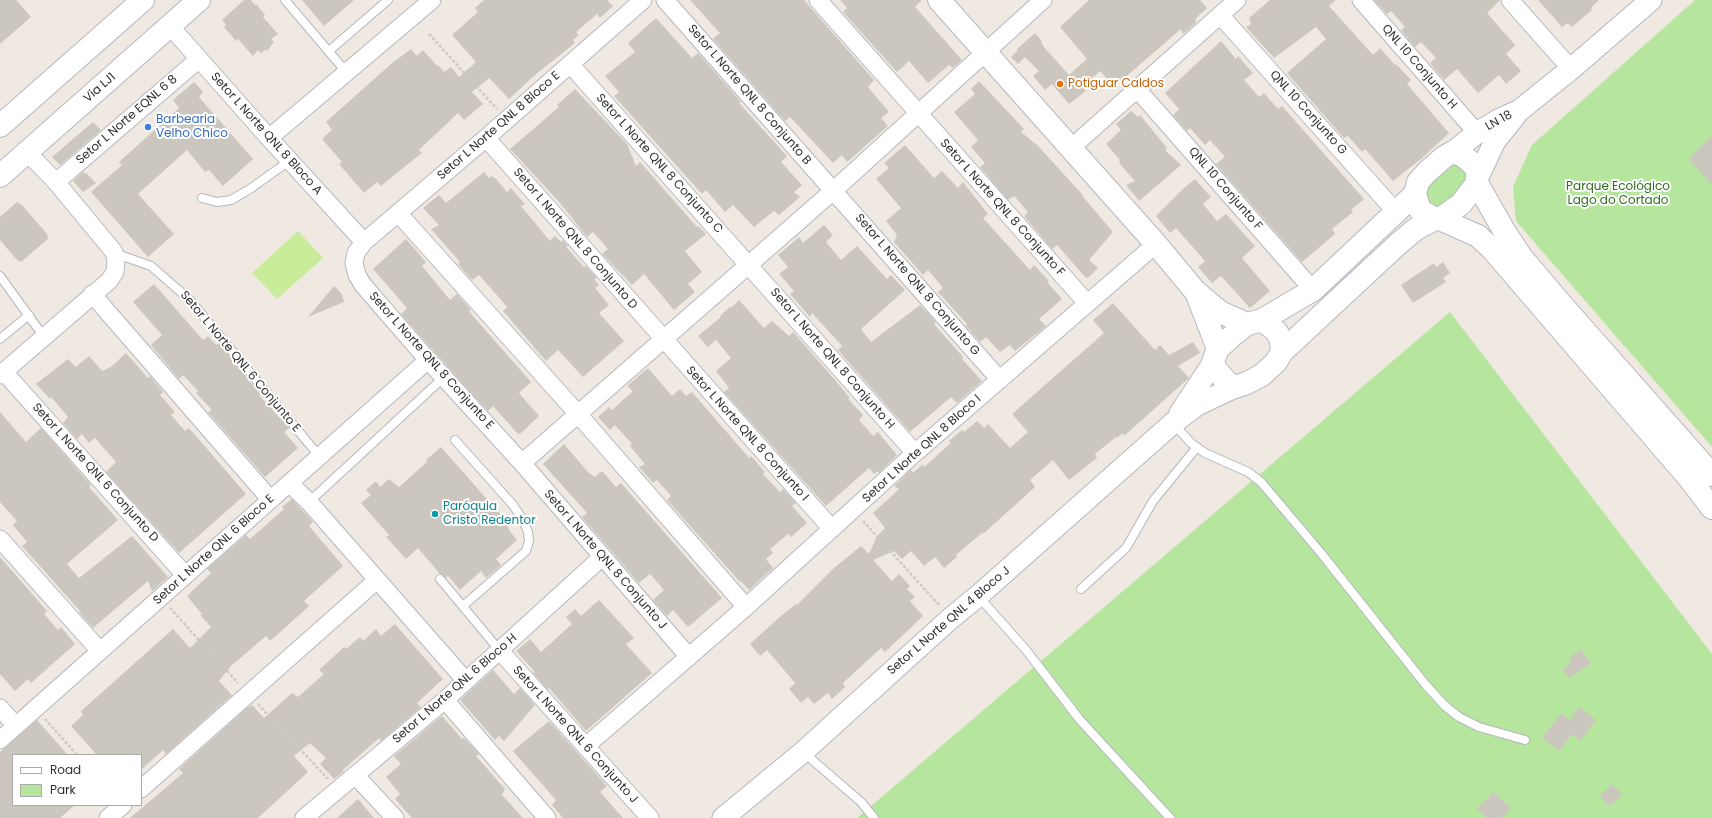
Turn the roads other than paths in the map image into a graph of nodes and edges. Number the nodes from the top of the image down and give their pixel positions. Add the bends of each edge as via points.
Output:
1 (143, 0) edge
2 (199, 0) edge
3 (285, 0) edge
4 (388, 0) edge
5 (432, 0) edge
6 (643, 0) edge
7 (665, 0) edge
8 (818, 0) edge
9 (939, 0) edge
10 (1043, 0) edge
11 (1237, 0) edge
12 (1361, 0) edge
13 (1510, 0) edge
14 (1651, 0) edge
15 (1220, 15) junction
16 (170, 26) junction
17 (329, 51) junction
18 (986, 52) junction
19 (199, 59) junction
20 (570, 64) junction
21 (1571, 69) junction
22 (347, 72) junction
23 (1137, 89) junction
24 (1520, 110) junction
25 (918, 114) junction
26 (0, 126) edge
27 (1477, 133) junction
28 (269, 138) junction
29 (486, 138) junction
30 (1071, 148) junction
31 (27, 152) junction
32 (1453, 152) junction
33 (290, 161) junction
34 (0, 176) edge
35 (1477, 180) junction
36 (56, 182) junction
37 (833, 191) junction
38 (1415, 194) junction
39 (202, 198) dead end
40 (1396, 212) junction
41 (398, 214) junction
42 (1437, 219) junction
43 (1156, 244) junction
44 (360, 247) junction
45 (114, 252) junction
46 (748, 264) junction
47 (0, 276) edge
48 (1313, 290) junction
49 (1196, 291) junction
50 (92, 294) junction
51 (1087, 304) junction
52 (28, 315) junction
53 (1254, 322) junction
54 (44, 337) junction
55 (663, 339) junction
56 (0, 340) edge
57 (1282, 352) junction
58 (1215, 356) junction
59 (428, 360) junction
60 (2, 373) edge
61 (444, 377) junction
62 (1000, 380) junction
63 (1235, 387) junction
64 (578, 414) junction
65 (1173, 423) junction
66 (455, 440) dead end
67 (1197, 447) junction
68 (915, 454) junction
69 (319, 456) junction
70 (522, 463) junction
71 (1712, 475) edge
72 (289, 483) junction
73 (270, 499) junction
74 (309, 502) junction
75 (1712, 508) edge
76 (832, 529) junction
77 (0, 539) edge
78 (602, 557) junction
79 (185, 575) junction
80 (440, 579) dead end
81 (377, 580) junction
82 (1081, 589) dead end
83 (978, 596) junction
84 (463, 606) junction
85 (746, 607) junction
86 (100, 651) junction
87 (500, 651) junction
88 (689, 656) junction
89 (466, 681) junction
90 (445, 700) junction
91 (0, 708) edge
92 (16, 726) junction
93 (0, 740) edge
94 (1525, 740) dead end
95 (586, 746) junction
96 (803, 752) junction
97 (355, 775) junction
98 (142, 788) edge
99 (122, 806) edge
100 (108, 818) edge
101 (304, 818) edge
102 (395, 818) edge
103 (547, 818) edge
104 (650, 818) edge
105 (724, 818) edge
106 (874, 818) edge
107 (1170, 818) edge

1 - 26 main road
2 - 16 main road, Via LJ1
3 - 17 lane
4 - 17 lane
5 - 22 street
6 - 20 street, Setor L Norte QNL 8 Bloco E
7 - 37 street, Setor L Norte QNL 8 Conjunto B
8 - 25 street, Setor L Norte QNL 8 Conjunto F
9 - 18 main road
10 - 18 street
11 - 15 street
12 - 27 street, QNL 10 Conjunto H
13 - 21 street
14 - 21 street
15 - 23 street
15 - 40 street, QNL 10 Conjunto G
16 - 19 street, Setor L Norte QNL 8 Bloco A
16 - 31 main road, Via LJ1
17 - 22 lane
18 - 25 street
18 - 30 main road
19 - 28 street, Setor L Norte QNL 8 Bloco A
19 - 36 street, Setor L Norte EQNL 6 8
20 - 29 street, Setor L Norte QNL 8 Bloco E
20 - 46 street, Setor L Norte QNL 8 Conjunto C
21 - 24 street
22 - 28 street
23 - 30 street
23 - 48 street, QNL 10 Conjunto F
24 - 27 street, LN 18
24 - 35 street, LN 18 via 1495,141
25 - 37 street
25 - 51 street, Setor L Norte QNL 8 Conjunto F
27 - 32 street, LN 18
28 - 33 street, Setor L Norte QNL 8 Bloco A
29 - 41 street, Setor L Norte QNL 8 Bloco E
29 - 55 street, Setor L Norte QNL 8 Conjunto D
30 - 43 main road
31 - 34 main road, Via LJ1
31 - 36 street
32 - 35 main road via 1472,163
32 - 38 main road via 1427,172 1418,182
33 - 39 lane via 231,200 217,202
33 - 44 street, Setor L Norte QNL 8 Bloco A
35 - 42 main road via 1461,204
35 - 71 main road via 1522,258
36 - 45 street
37 - 46 street
37 - 62 street, Setor L Norte QNL 8 Conjunto G
38 - 40 main road
38 - 42 main road via 1420,210
40 - 48 main road
41 - 44 street, Setor L Norte QNL 8 Bloco E
41 - 64 street
42 - 57 main road via 1416,229 1398,244
42 - 75 main road via 1478,236 1492,249
43 - 49 main road
43 - 51 street, Setor L Norte QNL 8 Bloco I
44 - 59 street, Setor L Norte QNL 8 Conjunto E via 354,263 363,285
45 - 50 street via 115,272
45 - 69 lane, Setor L Norte QNL 6 Conjunto E via 151,266 190,300
46 - 55 street
46 - 68 street, Setor L Norte QNL 8 Conjunto H
47 - 52 lane
48 - 53 main road
49 - 53 main road via 1220,312
49 - 58 main road
50 - 54 street
50 - 73 street
51 - 62 street, Setor L Norte QNL 8 Bloco I
52 - 54 lane
52 - 56 lane
53 - 57 main road via 1277,332
53 - 58 main road
54 - 60 street
55 - 64 street
55 - 76 street, Setor L Norte QNL 8 Conjunto I
57 - 63 main road via 1276,362 1262,375
58 - 63 main road via 1223,378
58 - 65 street
59 - 61 street, Setor L Norte QNL 8 Conjunto E
59 - 69 street, Setor L Norte QNL 6 Bloco E
60 - 79 street, Setor L Norte QNL 6 Conjunto D
61 - 70 street, Setor L Norte QNL 8 Conjunto E
61 - 74 lane
62 - 68 street, Setor L Norte QNL 8 Bloco I
63 - 65 street via 1197,405
64 - 70 street
64 - 85 street
65 - 67 lane
65 - 83 street, Setor L Norte QNL 4 Bloco J
66 - 84 lane via 513,505 523,520 529,542 526,551
67 - 82 lane via 1153,502 1126,548
67 - 94 lane via 1248,472 1261,482 1445,706 1459,717 1479,727
68 - 76 street, Setor L Norte QNL 8 Bloco I
69 - 72 street, Setor L Norte QNL 6 Bloco E
70 - 78 street, Setor L Norte QNL 8 Conjunto J
72 - 73 street, Setor L Norte QNL 6 Bloco E
72 - 74 street
73 - 79 street, Setor L Norte QNL 6 Bloco E
74 - 81 street
76 - 85 street, Setor L Norte QNL 8 Bloco I
77 - 86 street
78 - 87 street, Setor L Norte QNL 6 Bloco H
78 - 88 street, Setor L Norte QNL 8 Conjunto J
79 - 86 street, Setor L Norte QNL 6 Bloco E
80 - 84 lane
81 - 89 street
81 - 98 street
83 - 96 street, Setor L Norte QNL 4 Bloco J
83 - 107 lane via 1026,650 1080,720
84 - 87 lane
85 - 88 street, Setor L Norte QNL 8 Bloco I
86 - 92 street, Setor L Norte QNL 6 Bloco E
87 - 89 street, Setor L Norte QNL 6 Bloco H
87 - 95 street, Setor L Norte QNL 6 Conjunto J
88 - 95 street, Setor L Norte QNL 8 Bloco I
89 - 90 street, Setor L Norte QNL 6 Bloco H
90 - 97 street, Setor L Norte QNL 6 Bloco H
90 - 103 street
91 - 92 street
92 - 93 street, Setor L Norte QNL 6 Bloco E
95 - 104 street, Setor L Norte QNL 6 Conjunto J
96 - 105 street, Setor L Norte QNL 4 Bloco J
96 - 106 lane via 861,802
97 - 101 street, Setor L Norte QNL 6 Bloco H
97 - 102 street
99 - 100 street

